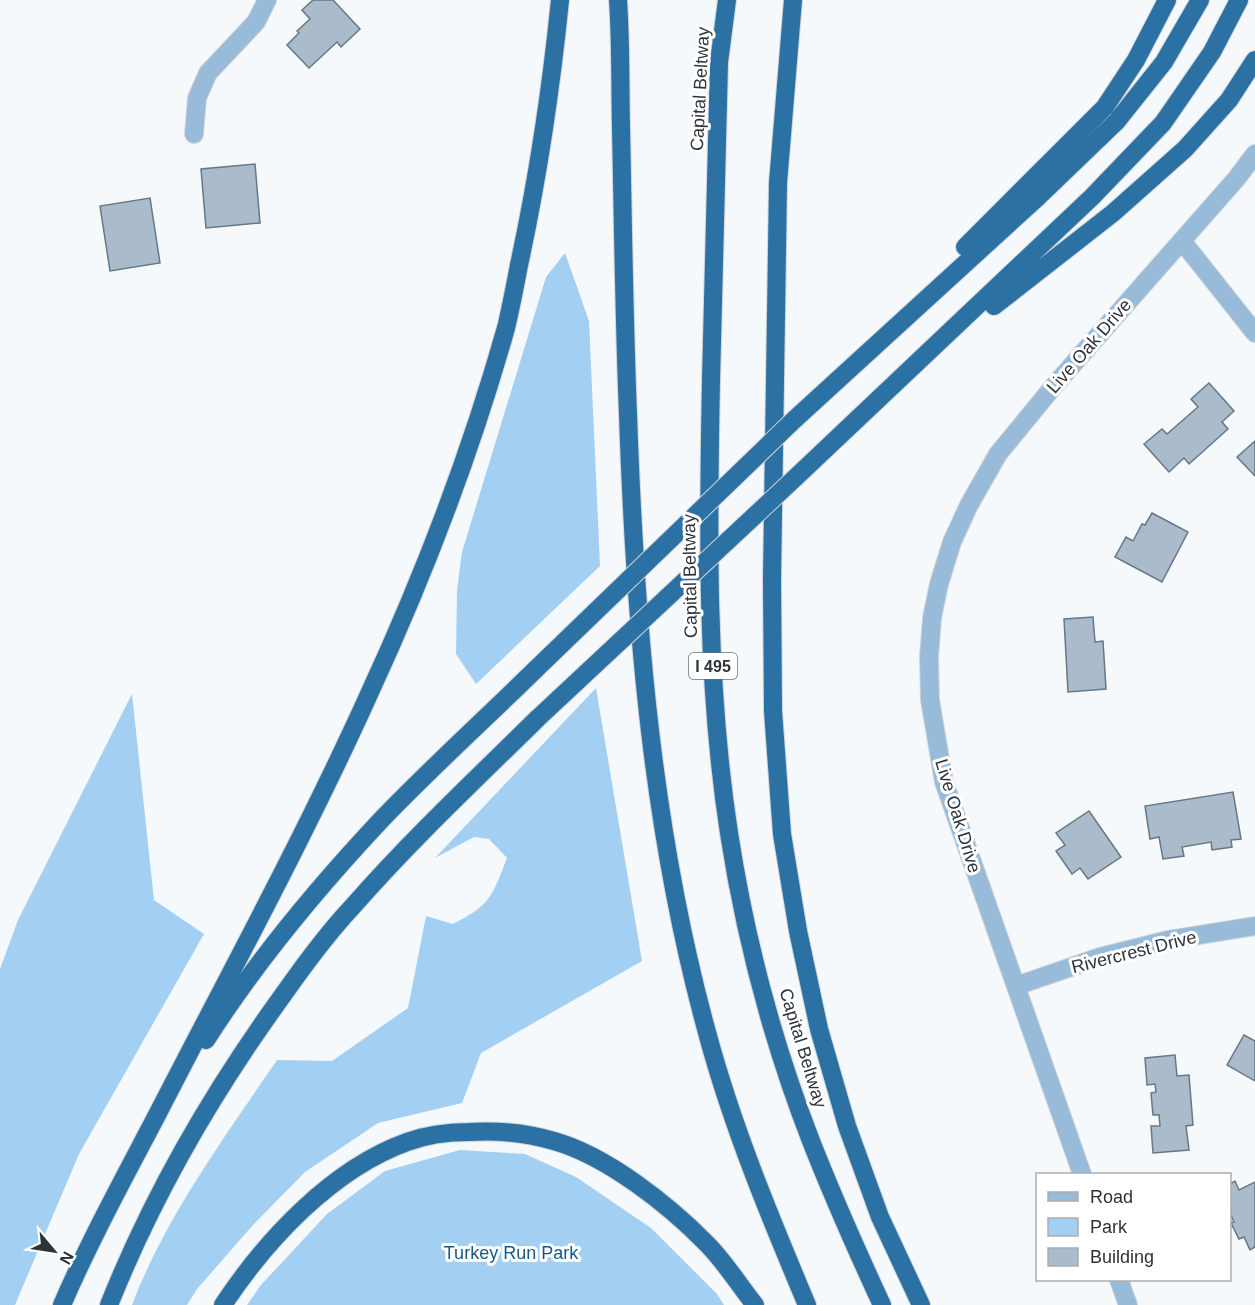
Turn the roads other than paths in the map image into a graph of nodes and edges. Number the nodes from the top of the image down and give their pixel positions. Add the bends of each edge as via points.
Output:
1 (267, 0) edge
2 (560, 0) edge
3 (720, 0) edge
4 (727, 0) edge
5 (793, 0) edge
6 (1167, 0) edge
7 (1200, 0) edge
8 (1239, 0) edge
9 (618, 4) edge
10 (1255, 60) edge
11 (719, 62) junction
12 (194, 135) dead end
13 (1255, 154) edge
14 (1182, 241) junction
15 (1255, 333) edge
16 (795, 419) junction
17 (795, 478) junction
18 (1255, 926) edge
19 (1016, 986) junction
20 (150, 1128) junction
21 (1082, 1173) edge
22 (1119, 1281) edge
23 (62, 1305) edge
24 (109, 1305) edge
25 (223, 1305) edge
26 (755, 1305) edge
27 (807, 1305) edge
28 (882, 1305) edge
29 (921, 1305) edge
30 (1128, 1305) edge

1 - 12 street via 256,22 208,73 197,98
2 - 20 highway via 535,194 506,327 464,459 370,693
3 - 11 highway
4 - 11 highway, Capital Beltway / I 495
5 - 29 highway via 778,183 772,567 773,711 782,834 819,1029 847,1126 880,1217
6 - 16 highway via 1136,60 1105,107
7 - 16 highway via 1164,62 1117,121
8 - 17 highway via 1212,52 1163,123 1092,197
9 - 27 highway via 634,553 643,670 664,830 686,948 708,1037 745,1153
10 - 17 highway via 1229,100 1185,149 1113,213 1009,293
11 - 28 highway, Capital Beltway / I 495 via 710,578 714,713 729,834 774,1033 810,1139
13 - 14 street, Live Oak Drive
14 - 15 street
14 - 19 street, Live Oak Drive via 998,454 960,524 939,584 932,618 930,700 944,782
16 - 20 highway, bridge via 383,819 264,960 213,1029
17 - 24 highway, bridge via 538,718 412,841 348,911 244,1051 183,1149 152,1207
18 - 19 street, Rivercrest Drive via 1168,940 1100,957
19 - 21 street, Live Oak Drive
20 - 23 highway
22 - 30 street
25 - 26 highway via 262,1253 342,1176 408,1142 452,1132 490,1131 556,1141 627,1178 708,1245

